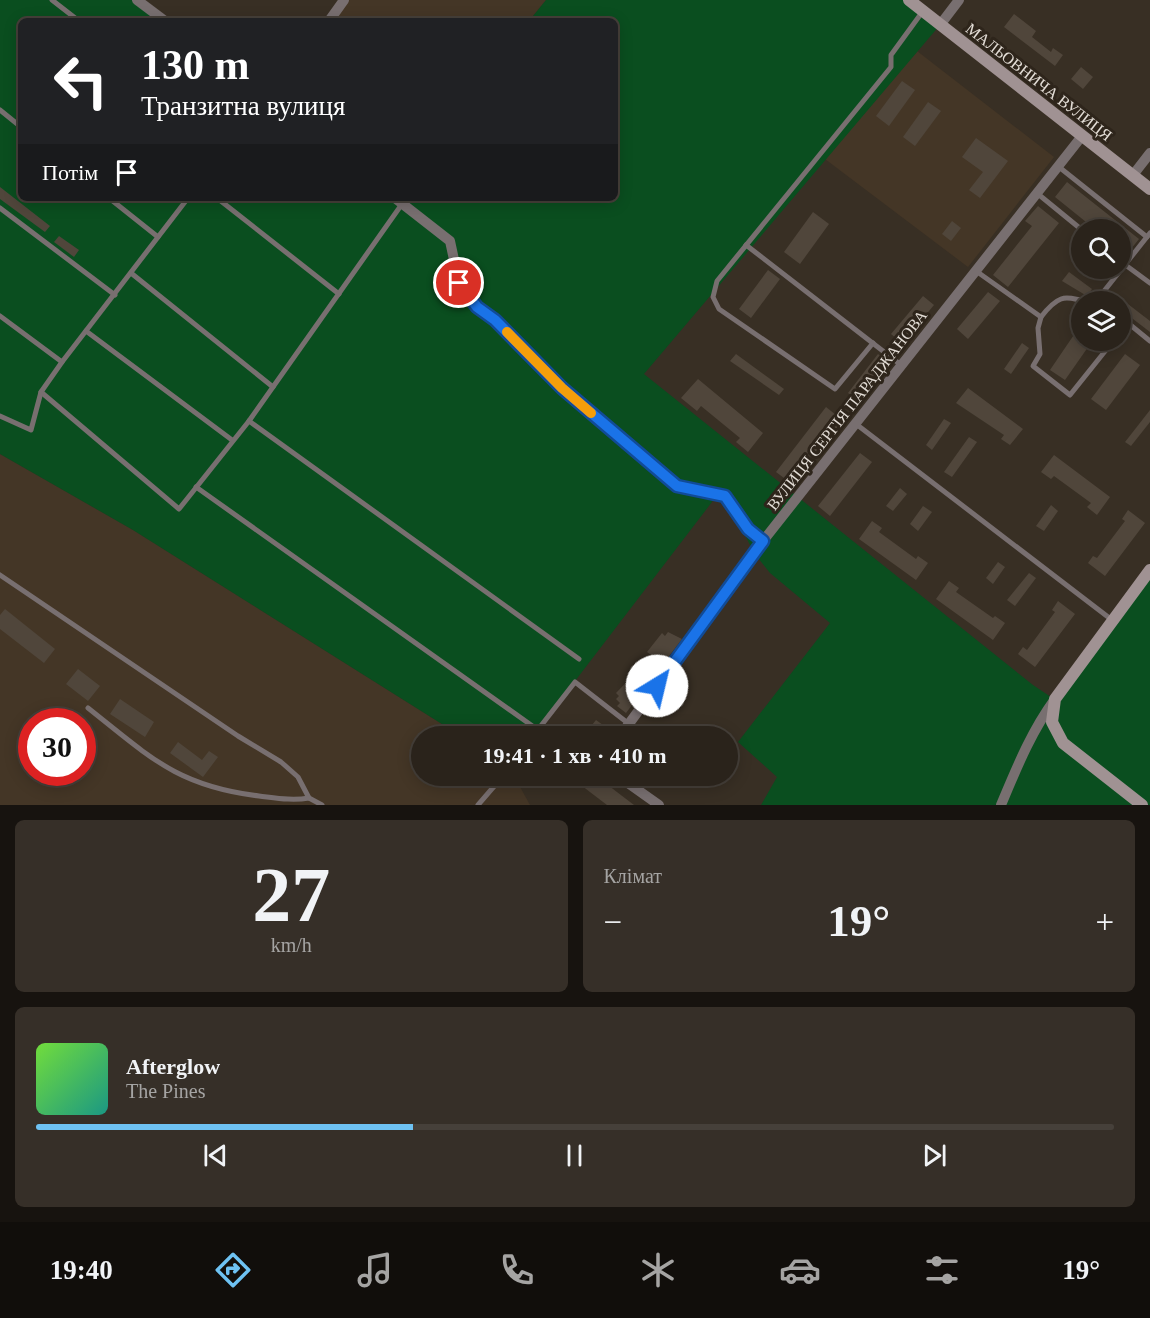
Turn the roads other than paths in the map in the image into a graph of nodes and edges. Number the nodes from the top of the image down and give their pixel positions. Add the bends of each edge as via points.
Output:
1 (52, 0) edge
2 (137, 0) edge
3 (344, 0) edge
4 (909, 0) edge
5 (959, 0) edge
6 (923, 11) junction
7 (75, 18) edge
8 (161, 18) edge
9 (330, 18) edge
10 (940, 25) junction
11 (0, 111) edge
12 (18, 125) edge
13 (1082, 136) junction
14 (1150, 153) edge
15 (1059, 167) junction
16 (1133, 176) junction
17 (1150, 189) edge
18 (1038, 194) junction
19 (113, 201) edge
20 (186, 201) edge
21 (221, 201) edge
22 (399, 201) edge
23 (0, 208) edge
24 (1071, 221) edge
25 (1149, 235) edge
26 (158, 237) junction
27 (746, 245) junction
28 (1131, 254) edge
29 (1131, 269) edge
30 (976, 272) junction
31 (131, 273) junction
32 (1150, 283) edge
33 (339, 294) junction
34 (115, 295) junction
35 (1071, 297) edge
36 (0, 315) edge
37 (1041, 317) junction
38 (1131, 325) edge
39 (86, 332) junction
40 (1150, 341) edge
41 (873, 343) junction
42 (1105, 351) edge
43 (62, 362) junction
44 (902, 366) junction
45 (273, 387) junction
46 (41, 392) junction
47 (0, 416) edge
48 (249, 421) junction
49 (856, 424) junction
50 (232, 440) junction
51 (196, 487) junction
52 (763, 541) junction
53 (1150, 570) edge
54 (0, 575) edge
55 (1113, 621) junction
56 (579, 659) dead end
57 (1055, 699) junction
58 (96, 714) edge
59 (630, 724) joint
60 (532, 726) edge
61 (541, 726) edge
62 (494, 786) edge
63 (632, 786) edge
64 (309, 798) junction
65 (304, 805) edge
66 (322, 805) edge
67 (478, 805) edge
68 (659, 805) edge
69 (1001, 805) edge
70 (1142, 805) edge

1 - 7 lane
2 - 8 street
3 - 9 street
4 - 6 street, МАЛЬОВНИЧА ВУЛИЦЯ
5 - 10 street
6 - 10 street, МАЛЬОВНИЧА ВУЛИЦЯ
6 - 27 lane via 891,55 891,67
10 - 13 street, МАЛЬОВНИЧА ВУЛИЦЯ
11 - 12 lane
13 - 15 street, ВУЛИЦЯ СЕРГІЯ ПАРАДЖАНОВА
13 - 16 street, МАЛЬОВНИЧА ВУЛИЦЯ
14 - 16 street
15 - 18 street, ВУЛИЦЯ СЕРГІЯ ПАРАДЖАНОВА
15 - 25 lane
16 - 17 street, МАЛЬОВНИЧА ВУЛИЦЯ
18 - 24 lane
18 - 30 street, ВУЛИЦЯ СЕРГІЯ ПАРАДЖАНОВА
19 - 26 lane
20 - 26 lane
21 - 33 lane
22 - 33 lane
22 - 52 street via 450,241 464,291 562,388 677,486 725,496 748,529
23 - 34 lane
25 - 28 lane
26 - 31 lane
27 - 41 lane
27 - 41 lane via 717,281 714,297 719,309 835,389
29 - 32 lane
30 - 37 lane
30 - 44 street, ВУЛИЦЯ СЕРГІЯ ПАРАДЖАНОВА
31 - 34 lane
31 - 45 lane
33 - 45 lane
34 - 39 lane
35 - 37 lane via 1059,299
36 - 43 lane
37 - 42 lane via 1040,354 1033,366 1070,395
38 - 40 lane
39 - 43 lane
39 - 50 lane
41 - 44 lane
43 - 46 lane
44 - 49 street, ВУЛИЦЯ СЕРГІЯ ПАРАДЖАНОВА
45 - 48 lane
46 - 47 lane via 31,430
46 - 51 lane via 179,509
48 - 50 lane
48 - 56 lane
49 - 52 street, ВУЛИЦЯ СЕРГІЯ ПАРАДЖАНОВА
49 - 55 lane
50 - 51 lane
51 - 60 lane
52 - 59 street, ВУЛИЦЯ СЕРГІЯ ПАРАДЖАНОВА
53 - 55 street
54 - 64 lane via 281,762 298,777
55 - 57 street
57 - 69 street via 1026,744
57 - 70 street via 1052,722 1063,743
58 - 64 lane via 178,776 223,791 294,801
59 - 61 lane via 574,682
62 - 67 lane
63 - 68 street
64 - 65 lane
64 - 66 lane

